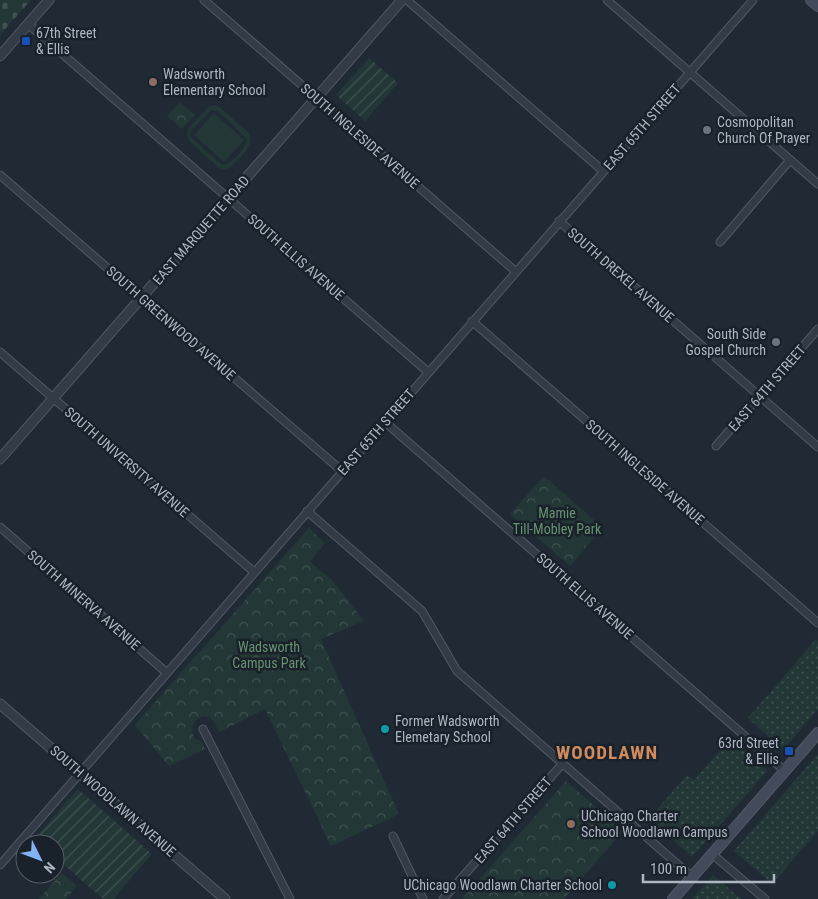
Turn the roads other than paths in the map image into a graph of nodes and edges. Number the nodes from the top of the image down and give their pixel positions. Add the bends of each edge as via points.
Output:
1 (49, 0) edge
2 (204, 0) edge
3 (402, 0) edge
4 (406, 0) edge
5 (607, 0) edge
6 (753, 0) edge
7 (811, 0) edge
8 (818, 6) edge
9 (28, 24) junction
10 (0, 56) edge
11 (690, 72) junction
12 (316, 98) junction
13 (790, 160) junction
14 (603, 171) junction
15 (0, 175) edge
16 (818, 184) edge
17 (229, 198) junction
18 (559, 221) junction
19 (720, 242) dead end
20 (515, 271) junction
21 (141, 298) junction
22 (472, 322) junction
23 (818, 330) edge
24 (0, 352) edge
25 (428, 372) junction
26 (760, 396) junction
27 (54, 398) junction
28 (385, 422) junction
29 (716, 446) dead end
30 (818, 448) edge
31 (0, 459) edge
32 (342, 471) junction
33 (307, 511) junction
34 (0, 527) edge
35 (254, 572) junction
36 (818, 623) edge
37 (167, 673) junction
38 (0, 704) edge
39 (203, 729) dead end
40 (818, 733) edge
41 (563, 763) junction
42 (785, 771) junction
43 (80, 773) junction
44 (393, 836) dead end
45 (712, 854) junction
46 (0, 865) edge
47 (692, 877) junction
48 (225, 899) edge
49 (290, 899) edge
50 (423, 899) edge
51 (443, 899) edge
52 (673, 899) edge
53 (765, 899) edge

1 - 9 street
2 - 12 street, SOUTH INGLESIDE AVENUE
3 - 12 street, EAST MARQUETTE ROAD
4 - 14 street
5 - 11 street
6 - 11 street, EAST 65TH STREET
7 - 8 main road
9 - 10 street
9 - 17 street, SOUTH ELLIS AVENUE
11 - 13 street
11 - 14 street, EAST 65TH STREET
12 - 17 street, EAST MARQUETTE ROAD
12 - 20 street, SOUTH INGLESIDE AVENUE
13 - 16 street
13 - 19 street
14 - 18 street, EAST 65TH STREET
15 - 21 street, SOUTH GREENWOOD AVENUE
17 - 21 street, EAST MARQUETTE ROAD
17 - 25 street, SOUTH ELLIS AVENUE
18 - 20 street, EAST 65TH STREET
18 - 26 street, SOUTH DREXEL AVENUE
20 - 22 street, EAST 65TH STREET
21 - 27 street, EAST MARQUETTE ROAD
21 - 32 street, SOUTH GREENWOOD AVENUE
22 - 25 street, EAST 65TH STREET
22 - 36 street, SOUTH INGLESIDE AVENUE
23 - 26 street, EAST 64TH STREET
24 - 27 street, SOUTH UNIVERSITY AVENUE
25 - 28 street, EAST 65TH STREET
26 - 29 street, EAST 64TH STREET
26 - 30 street, SOUTH DREXEL AVENUE
27 - 31 street, EAST MARQUETTE ROAD
27 - 35 street, SOUTH UNIVERSITY AVENUE
28 - 32 street, EAST 65TH STREET
28 - 42 street, SOUTH ELLIS AVENUE
32 - 33 street, EAST 65TH STREET
33 - 35 street, EAST 65TH STREET
33 - 41 street via 422,611 457,671
34 - 37 street, SOUTH MINERVA AVENUE
35 - 37 street, EAST 65TH STREET
37 - 43 street, EAST 65TH STREET
38 - 43 street, SOUTH WOODLAWN AVENUE
39 - 49 street
40 - 42 main road
41 - 47 street
41 - 51 street, EAST 64TH STREET
42 - 45 main road
43 - 46 street, EAST 65TH STREET
43 - 48 street, SOUTH WOODLAWN AVENUE
44 - 50 street
45 - 47 main road
45 - 53 street
47 - 52 main road

